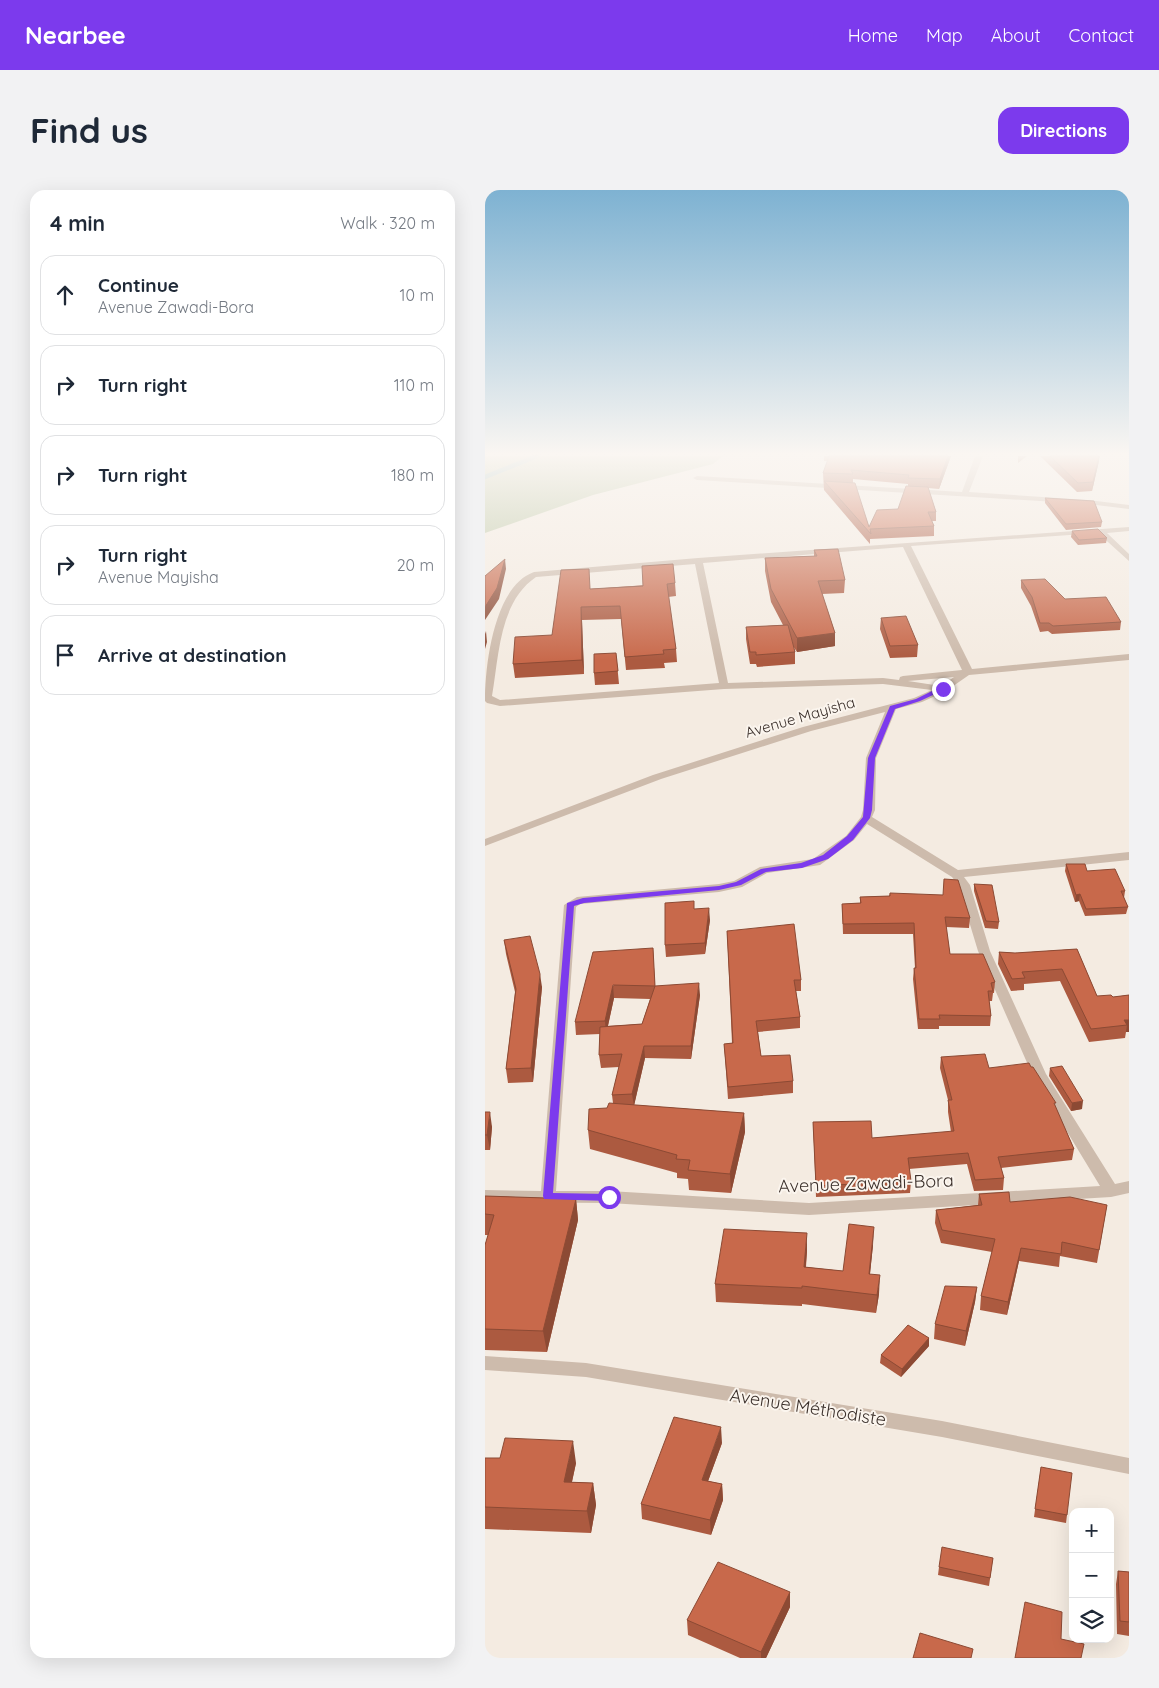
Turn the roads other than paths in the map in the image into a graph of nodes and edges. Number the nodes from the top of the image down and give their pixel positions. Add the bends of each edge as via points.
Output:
1 (1129, 529) edge
2 (1100, 531) junction
3 (906, 544) junction
4 (1129, 559) edge
5 (698, 560) junction
6 (1129, 657) edge
7 (968, 672) junction
8 (883, 681) junction
9 (724, 686) junction
10 (943, 689) junction
11 (892, 708) junction
12 (867, 818) junction
13 (485, 842) edge
14 (1129, 856) edge
15 (956, 874) junction
16 (1129, 1188) edge
17 (1111, 1191) junction
18 (485, 1196) edge
19 (548, 1196) junction
20 (485, 1363) edge
21 (1129, 1466) edge

1 - 2 street
2 - 3 street
2 - 4 street
3 - 5 street
3 - 7 street
5 - 9 street
5 - 9 street via 530,577 510,598 502,614 487,697 500,703
6 - 7 street, Avenue Mayisha
7 - 8 street
7 - 10 street, Avenue Mayisha
8 - 9 street
8 - 10 street
10 - 11 street, Avenue Mayisha
11 - 12 street via 871,758
11 - 13 street, Avenue Mayisha via 807,729 666,774
12 - 15 street
12 - 19 street via 843,844 816,862 764,870 738,884 719,888 583,901 570,905
14 - 15 street
15 - 17 street via 964,885 984,951 1039,1074
16 - 17 street, Avenue Zawadi-Bora
17 - 19 street, Avenue Zawadi-Bora via 809,1209
18 - 19 street, Avenue Zawadi-Bora
20 - 21 street, Avenue Méthodiste via 586,1370 942,1429

